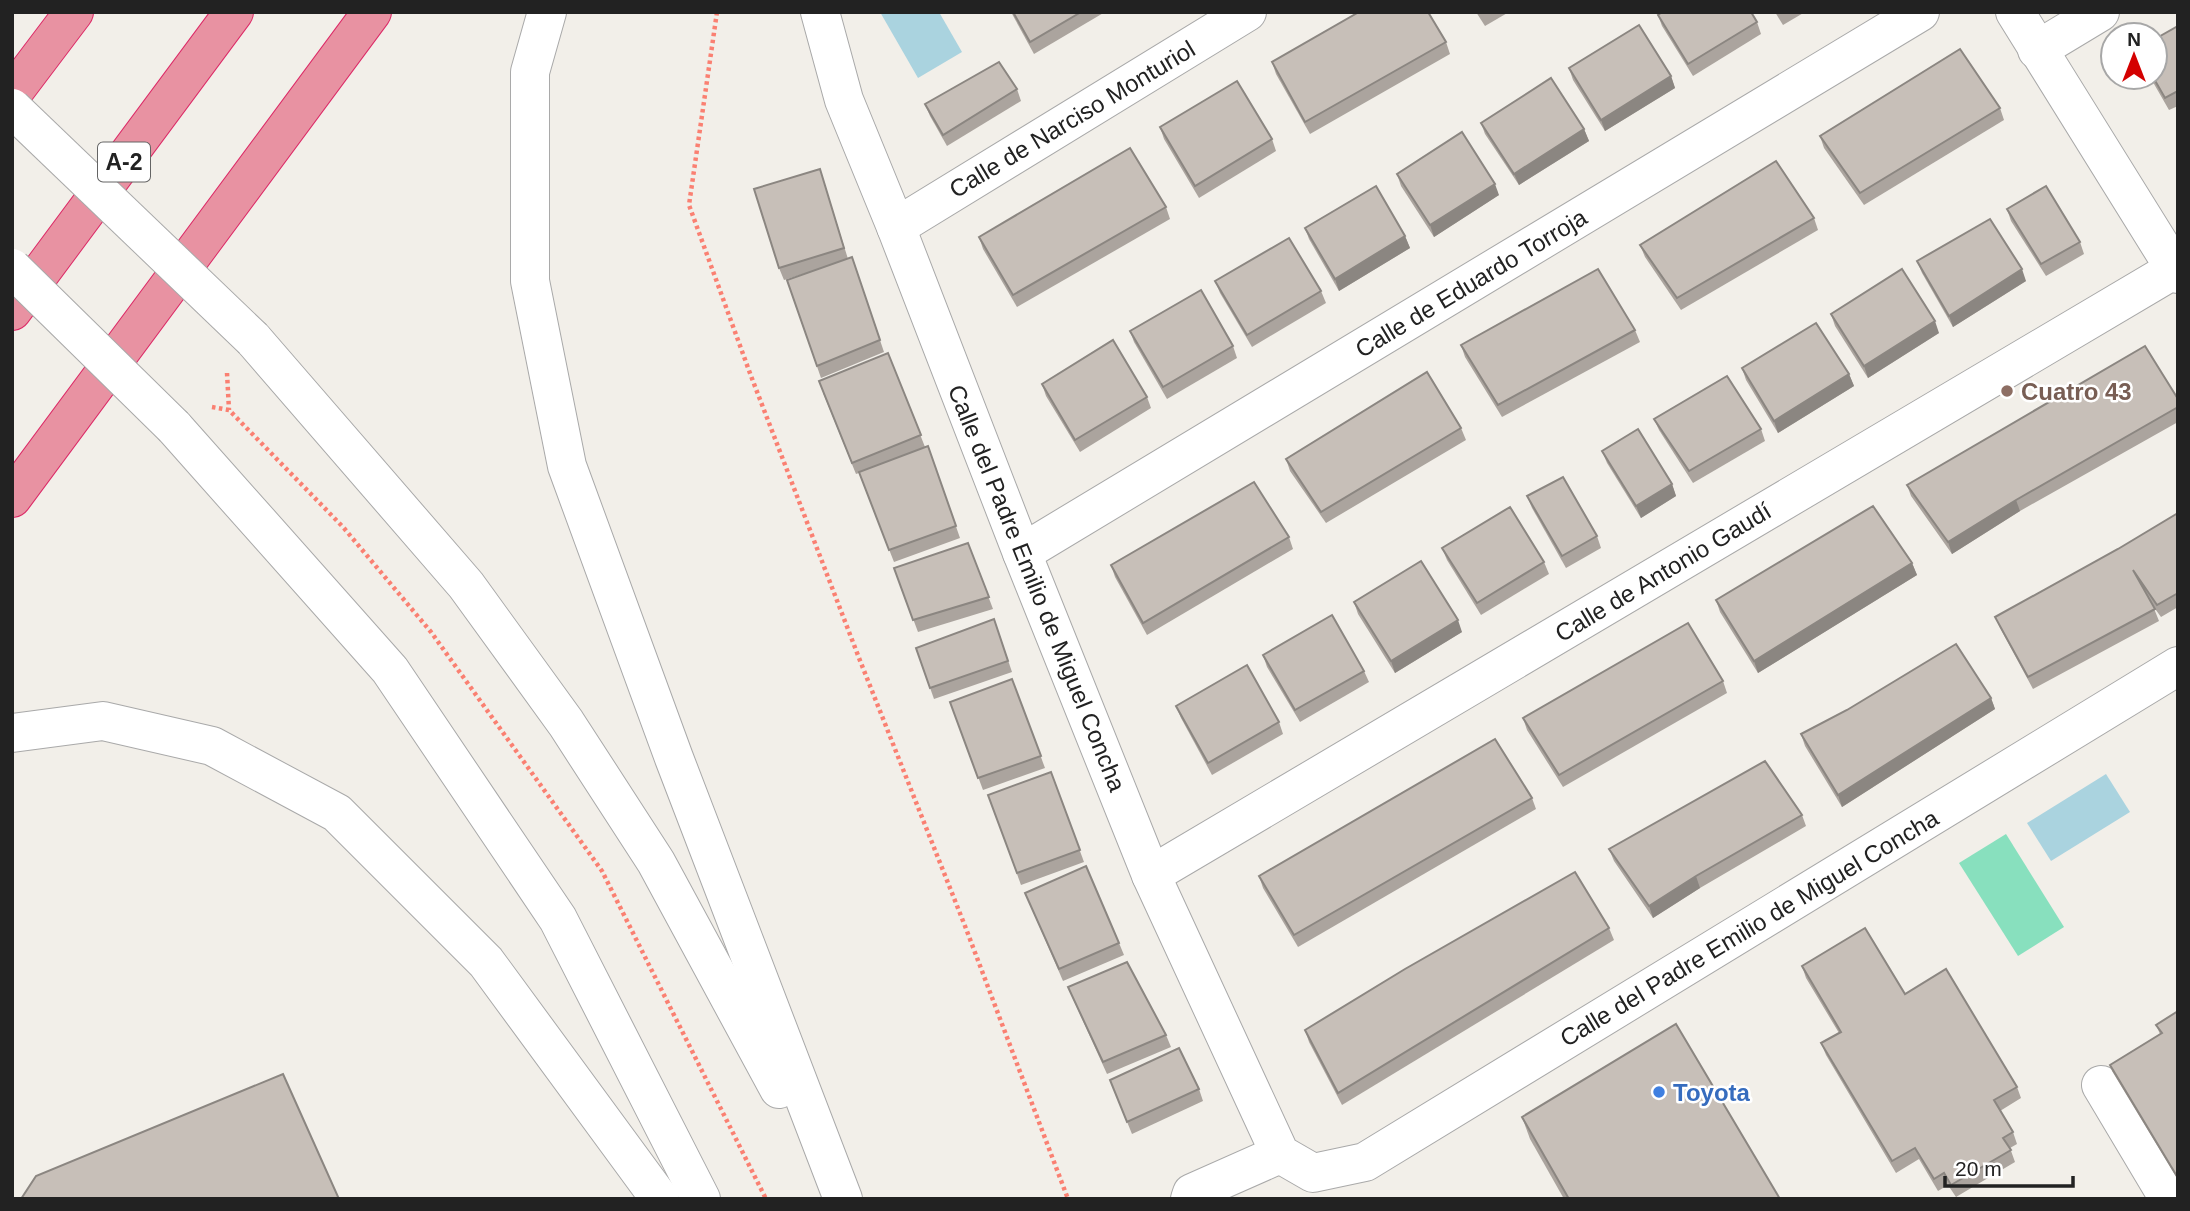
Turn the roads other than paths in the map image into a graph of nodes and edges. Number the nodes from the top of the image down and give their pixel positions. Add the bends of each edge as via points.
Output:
1 (74, 12) edge
2 (234, 12) edge
3 (372, 12) edge
4 (547, 12) edge
5 (820, 12) edge
6 (1247, 12) edge
7 (1920, 12) edge
8 (2015, 12) edge
9 (2100, 12) edge
10 (2038, 50) junction
11 (12, 94) edge
12 (12, 108) edge
13 (897, 227) junction
14 (12, 268) edge
15 (2176, 271) edge
16 (12, 311) edge
17 (12, 498) edge
18 (1022, 553) junction
19 (2178, 666) edge
20 (12, 733) edge
21 (1151, 876) junction
22 (2101, 1085) dead end
23 (1280, 1154) junction
24 (1305, 1186) edge
25 (660, 1199) edge
26 (701, 1199) edge
27 (841, 1199) edge
28 (1190, 1199) edge
29 (2169, 1199) edge

1 - 11 highway
2 - 16 highway, A-2
3 - 17 highway
4 - 27 street via 530,72 530,281 567,466
5 - 13 street, Calle del Padre Emilio de Miguel Concha via 844,100
6 - 13 street, Calle de Narciso Monturiol
7 - 18 street, Calle de Eduardo Torroja
8 - 10 street
9 - 10 street
10 - 15 street
12 - 27 street, bridge via 253,340 466,585 566,723 656,862
13 - 18 street, Calle del Padre Emilio de Miguel Concha
14 - 26 street, bridge via 189,416 390,670 558,919
15 - 21 street, Calle de Antonio Gaudí
18 - 21 street, Calle del Padre Emilio de Miguel Concha
19 - 24 street, Calle del Padre Emilio de Miguel Concha via 1365,1162
20 - 25 street via 103,721 212,746 337,813 486,962
21 - 23 street, Calle del Padre Emilio de Miguel Concha
22 - 29 street
23 - 24 street, Calle del Padre Emilio de Miguel Concha
23 - 28 street via 1217,1180 1192,1193

